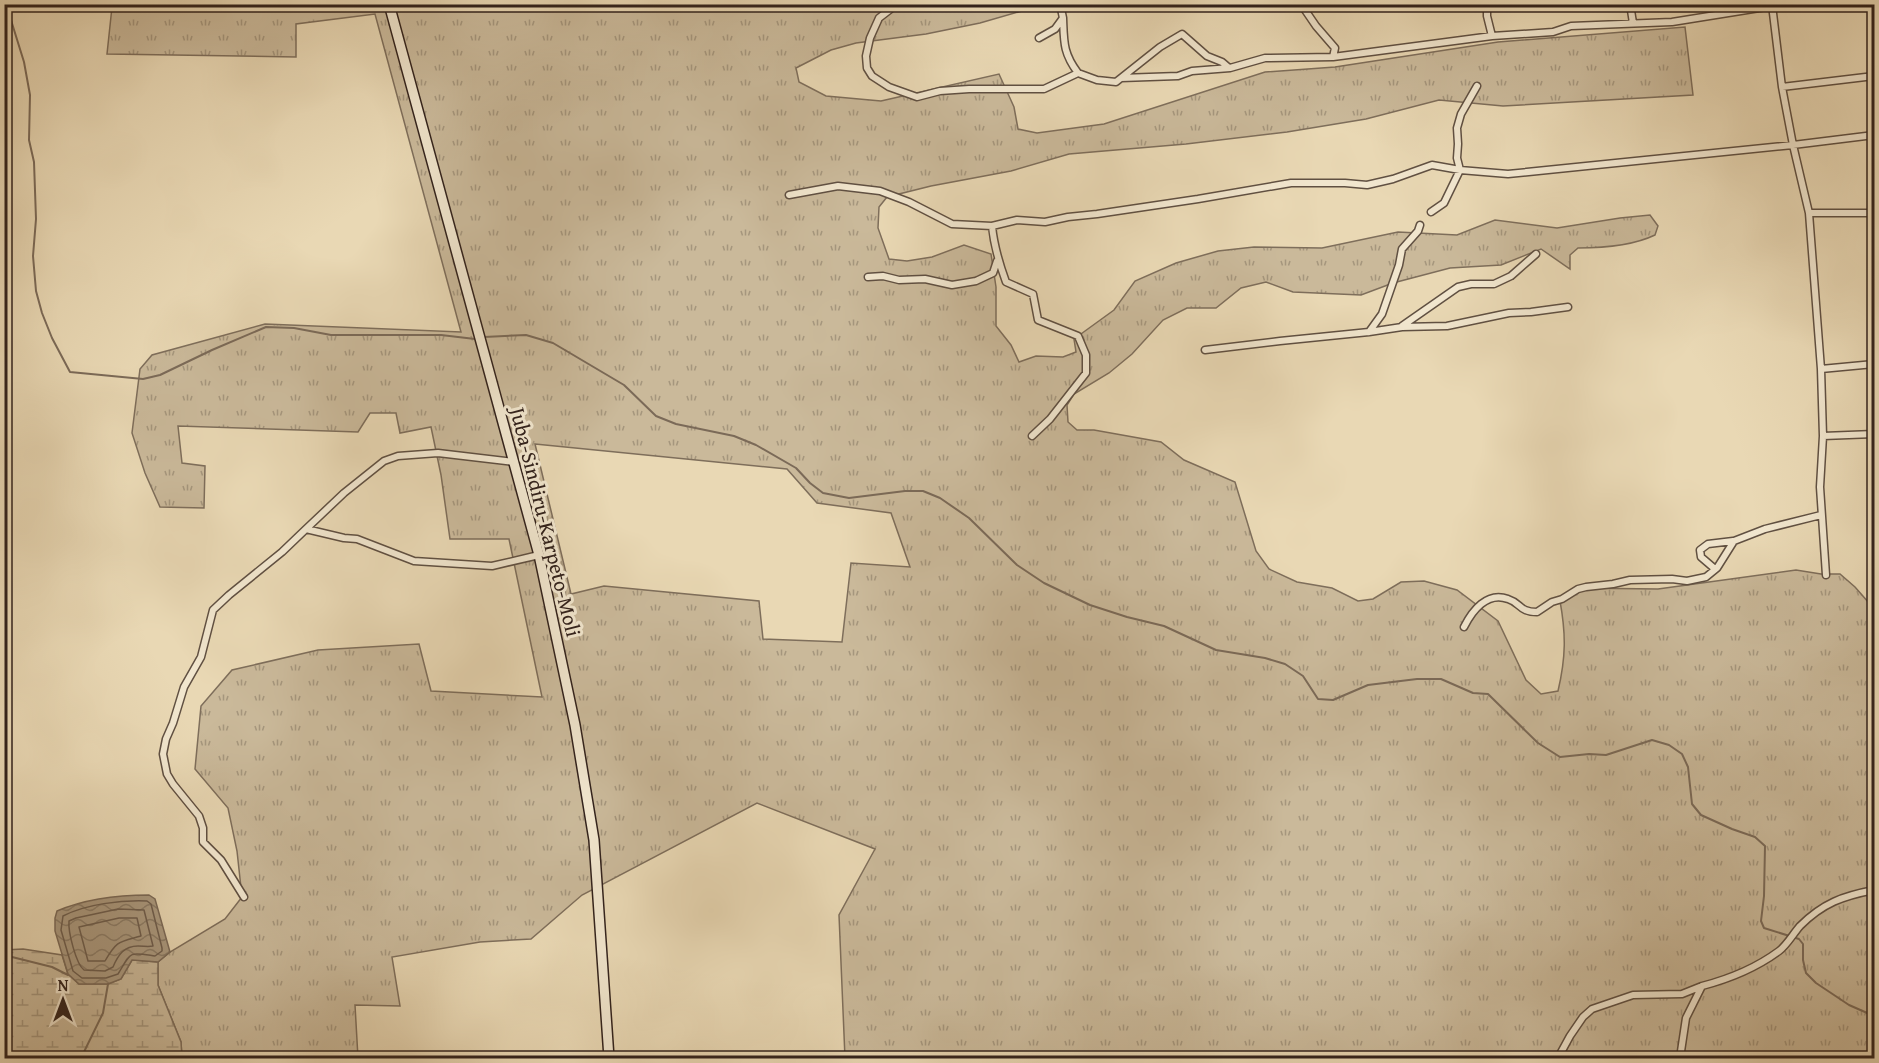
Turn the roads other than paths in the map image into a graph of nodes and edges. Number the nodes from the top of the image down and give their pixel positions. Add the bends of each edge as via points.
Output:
1 (389, 4) edge
2 (907, 4) edge
3 (1060, 4) edge
4 (1487, 4) edge
5 (1630, 4) edge
6 (1873, 4) edge
7 (1303, 5) edge
8 (1772, 5) edge
9 (1063, 18) junction
10 (1633, 23) junction
11 (1492, 36) junction
12 (1039, 38) dead end
13 (1334, 57) junction
14 (1230, 68) junction
15 (1078, 73) junction
16 (1875, 76) edge
17 (1121, 78) junction
18 (1477, 87) dead end
19 (1782, 87) junction
20 (1875, 135) edge
21 (1792, 146) junction
22 (1460, 170) junction
23 (789, 195) dead end
24 (1431, 212) dead end
25 (1809, 213) junction
26 (1875, 213) edge
27 (1420, 225) dead end
28 (992, 226) junction
29 (1536, 254) dead end
30 (998, 261) junction
31 (868, 277) dead end
32 (1568, 307) dead end
33 (1402, 327) junction
34 (1369, 332) junction
35 (1204, 350) dead end
36 (1875, 364) edge
37 (1821, 369) junction
38 (1875, 434) edge
39 (1032, 436) dead end
40 (1823, 436) junction
41 (514, 462) junction
42 (1821, 514) junction
43 (306, 529) junction
44 (1734, 541) junction
45 (539, 555) junction
46 (1715, 569) junction
47 (1826, 575) dead end
48 (1464, 627) dead end
49 (1875, 890) edge
50 (244, 897) dead end
51 (1702, 986) junction
52 (609, 1059) edge
53 (1558, 1059) edge
54 (1680, 1059) edge

1 - 41 main road, Juba-Sindiru-Karpeto-Moli
2 - 15 street via 892,8 879,18 866,56 872,76 889,87 917,97 969,89 1044,89
3 - 9 street
4 - 11 street
5 - 10 street
6 - 8 street
7 - 13 street via 1335,48
8 - 10 street via 1672,21
8 - 19 street
9 - 12 street via 1055,29
9 - 15 street via 1065,49
10 - 11 street
11 - 13 street
13 - 14 street via 1265,58
14 - 17 street via 1178,76
14 - 17 street via 1206,56 1182,34
15 - 17 street via 1097,80 1116,82
16 - 19 street
18 - 22 street via 1457,128
19 - 21 street
20 - 21 street
21 - 22 street via 1508,174
21 - 25 street
22 - 24 street via 1444,203
22 - 28 street via 1432,165 1366,185 1291,183 1046,222 1017,220
23 - 28 street via 838,186 880,190 952,224
25 - 26 street
25 - 37 street
27 - 34 street via 1402,249 1382,314
28 - 30 street
29 - 33 street via 1512,276 1494,284 1458,286
30 - 31 street via 993,273 952,285 925,279
30 - 39 street via 1006,282 1033,294 1038,320 1077,336 1086,355 1086,373
32 - 33 street via 1509,313 1447,327
33 - 34 street
34 - 35 street
36 - 37 street
37 - 40 street
38 - 40 street
40 - 42 street
41 - 43 street via 438,453 398,456 384,461
41 - 45 main road, Juba-Sindiru-Karpeto-Moli
42 - 44 street
42 - 47 street
43 - 45 street via 357,539 414,561 492,566
43 - 50 street via 213,610 201,657 184,687 163,754 170,779 200,816 203,842 221,860
44 - 46 street
44 - 46 street via 1708,544 1700,550 1701,557
45 - 52 main road, Juba-Sindiru-Karpeto-Moli via 592,819
46 - 48 street via 1699,579 1630,580 1586,586 1537,612 1524,610 1507,598 1491,599 1476,608
49 - 51 street via 1853,894 1818,909 1781,950 1729,979
51 - 53 street via 1682,994 1633,995 1592,1009 1570,1036
51 - 54 street via 1686,1018

